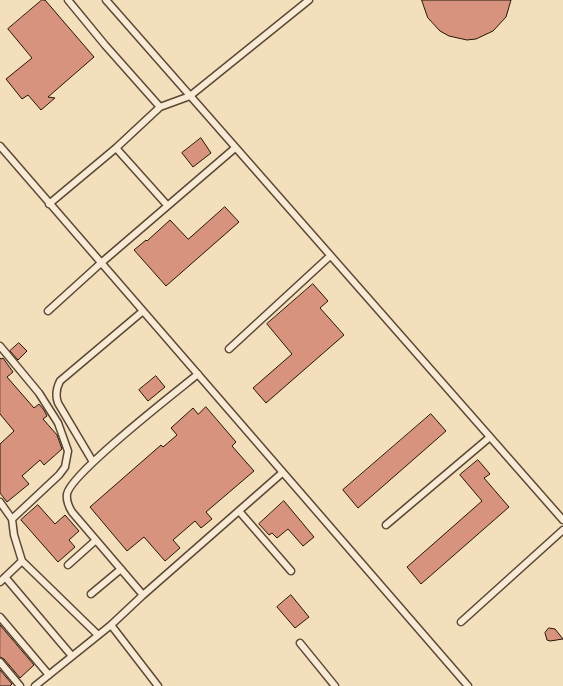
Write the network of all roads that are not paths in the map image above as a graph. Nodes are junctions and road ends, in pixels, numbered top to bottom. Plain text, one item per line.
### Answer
1 (68, 0) edge
2 (106, 0) edge
3 (308, 0) edge
4 (190, 96) junction
5 (160, 107) junction
6 (0, 146) edge
7 (116, 148) junction
8 (235, 148) junction
9 (49, 204) junction
10 (168, 206) junction
11 (330, 256) junction
12 (101, 263) junction
13 (48, 311) dead end
14 (143, 311) junction
15 (0, 346) edge
16 (228, 349) dead end
17 (198, 374) junction
18 (490, 437) junction
19 (93, 462) junction
20 (282, 473) junction
21 (0, 502) edge
22 (239, 511) junction
23 (12, 520) junction
24 (563, 520) edge
25 (386, 525) dead end
26 (563, 530) edge
27 (96, 540) junction
28 (22, 561) junction
29 (68, 565) dead end
30 (121, 569) junction
31 (291, 570) dead end
32 (2, 580) edge
33 (91, 594) dead end
34 (143, 595) junction
35 (0, 617) edge
36 (461, 622) dead end
37 (111, 625) junction
38 (98, 635) junction
39 (300, 643) dead end
40 (72, 656) junction
41 (0, 662) edge
42 (49, 675) junction
43 (20, 686) edge
44 (35, 686) edge
45 (158, 686) edge
46 (335, 686) edge
47 (468, 686) edge

1 - 5 lane
2 - 4 lane
3 - 4 lane
4 - 5 lane
4 - 8 lane
5 - 7 lane
6 - 9 lane
7 - 9 lane
7 - 10 lane
8 - 10 lane
8 - 11 lane
9 - 12 lane
10 - 12 lane
11 - 16 lane
11 - 18 lane
12 - 13 lane
12 - 14 lane
14 - 17 lane
14 - 19 lane
15 - 23 lane
17 - 19 lane
17 - 20 lane
18 - 24 lane
18 - 25 lane
19 - 27 lane
20 - 22 lane
20 - 47 lane
21 - 23 lane
22 - 31 lane
22 - 34 lane
23 - 28 lane
26 - 36 lane
27 - 29 lane
27 - 30 lane
28 - 32 lane
28 - 38 lane
30 - 33 lane
30 - 34 lane
32 - 40 lane
34 - 37 lane
35 - 42 lane
37 - 38 lane
37 - 45 lane
38 - 40 lane
39 - 46 lane
40 - 42 lane
41 - 43 lane
42 - 44 lane

